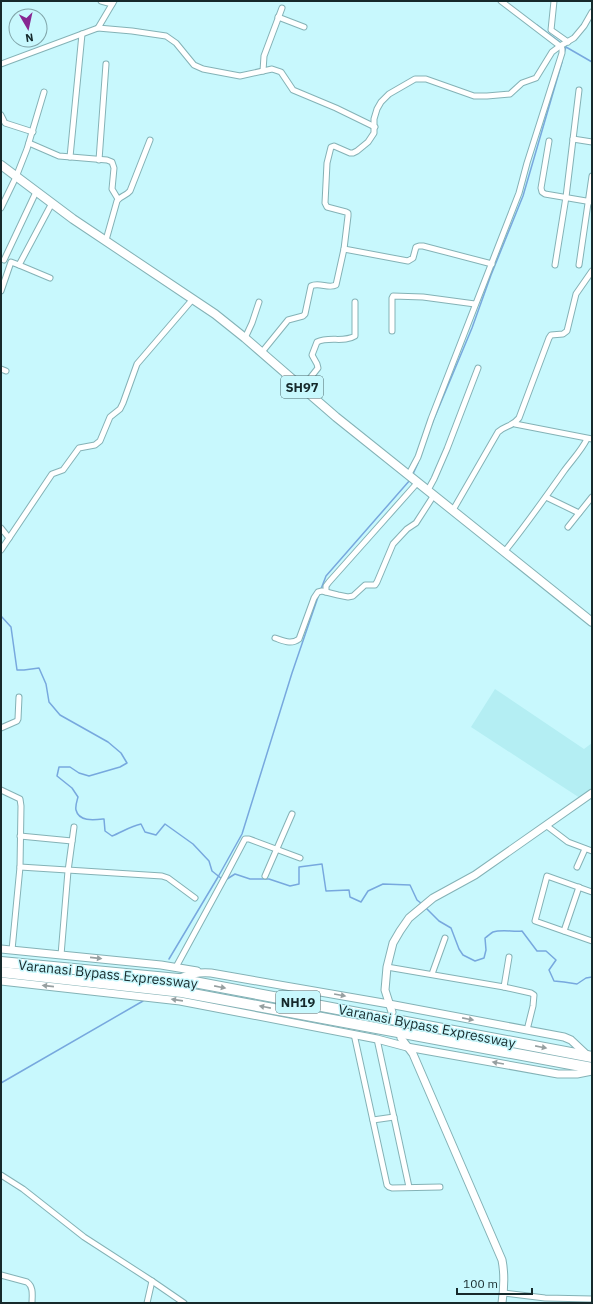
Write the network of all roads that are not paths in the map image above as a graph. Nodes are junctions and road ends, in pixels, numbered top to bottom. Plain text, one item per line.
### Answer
1 (101, 1) edge
2 (501, 1) edge
3 (554, 1) edge
4 (113, 3) edge
5 (282, 8) dead end
6 (592, 12) edge
7 (278, 18) junction
8 (304, 27) dead end
9 (98, 28) junction
10 (82, 34) junction
11 (563, 44) junction
12 (1, 64) edge
13 (106, 64) dead end
14 (263, 71) junction
15 (579, 90) dead end
16 (44, 92) dead end
17 (1, 115) edge
18 (375, 127) junction
19 (33, 132) junction
20 (573, 139) junction
21 (150, 140) dead end
22 (549, 142) dead end
23 (592, 142) edge
24 (29, 143) junction
25 (70, 157) junction
26 (99, 160) junction
27 (1, 165) edge
28 (592, 176) edge
29 (16, 177) junction
30 (36, 192) junction
31 (566, 197) junction
32 (118, 199) junction
33 (590, 202) edge
34 (52, 203) junction
35 (1, 208) edge
36 (106, 240) junction
37 (344, 249) junction
38 (2, 259) edge
39 (11, 262) junction
40 (492, 264) junction
41 (555, 265) dead end
42 (579, 265) dead end
43 (19, 266) junction
44 (592, 270) edge
45 (50, 278) dead end
46 (1, 291) edge
47 (192, 300) junction
48 (259, 302) dead end
49 (355, 302) dead end
50 (476, 304) junction
51 (392, 332) dead end
52 (245, 338) junction
53 (262, 352) junction
54 (478, 368) dead end
55 (302, 387) junction
56 (515, 424) junction
57 (590, 439) edge
58 (408, 474) junction
59 (418, 482) junction
60 (431, 492) junction
61 (546, 497) junction
62 (592, 497) edge
63 (453, 510) junction
64 (579, 513) junction
65 (568, 527) dead end
66 (1, 528) edge
67 (9, 538) junction
68 (1, 550) edge
69 (505, 552) junction
70 (326, 592) junction
71 (592, 622) edge
72 (275, 638) dead end
73 (19, 697) dead end
74 (1, 728) edge
75 (1, 790) edge
76 (592, 793) edge
77 (292, 814) dead end
78 (547, 826) junction
79 (74, 827) dead end
80 (20, 836) junction
81 (72, 841) junction
82 (585, 849) junction
83 (277, 850) junction
84 (592, 851) edge
85 (300, 858) dead end
86 (20, 867) junction
87 (577, 867) dead end
88 (68, 871) junction
89 (265, 876) dead end
90 (579, 887) junction
91 (592, 892) edge
92 (195, 898) dead end
93 (564, 931) junction
94 (445, 938) dead end
95 (592, 941) edge
96 (1, 949) edge
97 (12, 950) junction
98 (61, 955) junction
99 (509, 957) dead end
100 (1, 962) edge
101 (176, 967) junction
102 (387, 967) junction
103 (1, 972) edge
104 (200, 972) junction
105 (432, 974) junction
106 (178, 979) junction
107 (1, 981) edge
108 (504, 987) junction
109 (389, 1004) junction
110 (392, 1012) dead end
111 (527, 1030) junction
112 (354, 1034) junction
113 (401, 1038) dead end
114 (377, 1039) junction
115 (407, 1047) junction
116 (590, 1057) edge
117 (592, 1070) edge
118 (394, 1117) junction
119 (373, 1120) junction
120 (2, 1175) edge
121 (1, 1182) edge
122 (409, 1187) junction
123 (440, 1187) dead end
124 (1, 1275) edge
125 (152, 1281) junction
126 (504, 1293) junction
127 (592, 1299) edge
128 (32, 1303) edge
129 (146, 1303) edge
130 (184, 1303) edge
131 (502, 1303) edge

1 - 4 street
2 - 11 street
3 - 11 street
4 - 9 street
5 - 7 street
6 - 11 street
7 - 8 street
7 - 14 street
9 - 10 street
9 - 14 street
10 - 12 street
10 - 25 street
11 - 18 street
11 - 40 street
13 - 26 street
14 - 18 street
15 - 20 street
16 - 19 street
17 - 19 street
18 - 37 street
19 - 24 street
20 - 23 street
20 - 31 street
21 - 32 street
22 - 31 street
24 - 25 street
24 - 29 street
25 - 26 street
26 - 32 street
27 - 29 main road, SH97
28 - 33 street
29 - 30 main road, SH97
29 - 35 street
30 - 34 main road, SH97
30 - 38 street
31 - 33 street
31 - 41 street
32 - 36 street
33 - 42 street
34 - 36 main road, SH97
34 - 43 street
36 - 47 main road, SH97
37 - 40 street
37 - 53 street
38 - 39 street
39 - 43 street
39 - 46 street
40 - 50 street
43 - 45 street
44 - 56 street
47 - 52 main road, SH97
47 - 67 street
48 - 52 street
49 - 55 street
50 - 51 street
50 - 58 street
52 - 53 main road, SH97
53 - 55 main road, SH97
54 - 60 street
55 - 58 main road, SH97
56 - 57 street
56 - 63 street
57 - 61 street
58 - 59 main road, SH97
59 - 60 main road, SH97
59 - 70 street
60 - 63 main road, SH97
60 - 70 street
61 - 64 street
61 - 69 street
62 - 64 street
63 - 69 main road, SH97
64 - 65 street
66 - 67 street
67 - 68 street
69 - 71 main road, SH97
70 - 72 street
73 - 74 street
75 - 80 street
76 - 78 street
77 - 83 street
78 - 82 street
78 - 102 street
79 - 81 street
80 - 81 street
80 - 86 street
81 - 88 street
82 - 84 street
82 - 87 street
83 - 85 street
83 - 89 street
83 - 101 street
86 - 88 street
86 - 97 street
88 - 92 street
88 - 98 street
90 - 91 street
90 - 93 street
90 - 93 street
93 - 95 street
94 - 105 street
96 - 97 street
97 - 98 street
98 -> 101 street
99 - 108 street
100 - 106 highway, Varanasi Bypass Expressway / NH19
101 - 104 street
102 - 105 street
102 - 109 street
117 -> 103 highway, Varanasi Bypass Expressway / NH19
104 - 106 street
104 -> 109 street
105 - 108 street
106 -> 116 highway, Varanasi Bypass Expressway / NH19
112 -> 107 street
108 - 111 street
109 - 110 street
109 -> 111 street
111 - 116 street
112 - 114 street
112 - 119 street
113 - 115 street
114 - 115 street
114 - 118 street
117 -> 115 street
115 - 126 street
118 - 119 street
118 - 122 street
119 - 122 street
120 - 121 street
120 - 125 street
122 - 123 street
124 - 128 street
125 - 129 street
125 - 130 street
126 - 127 street
126 - 131 street

